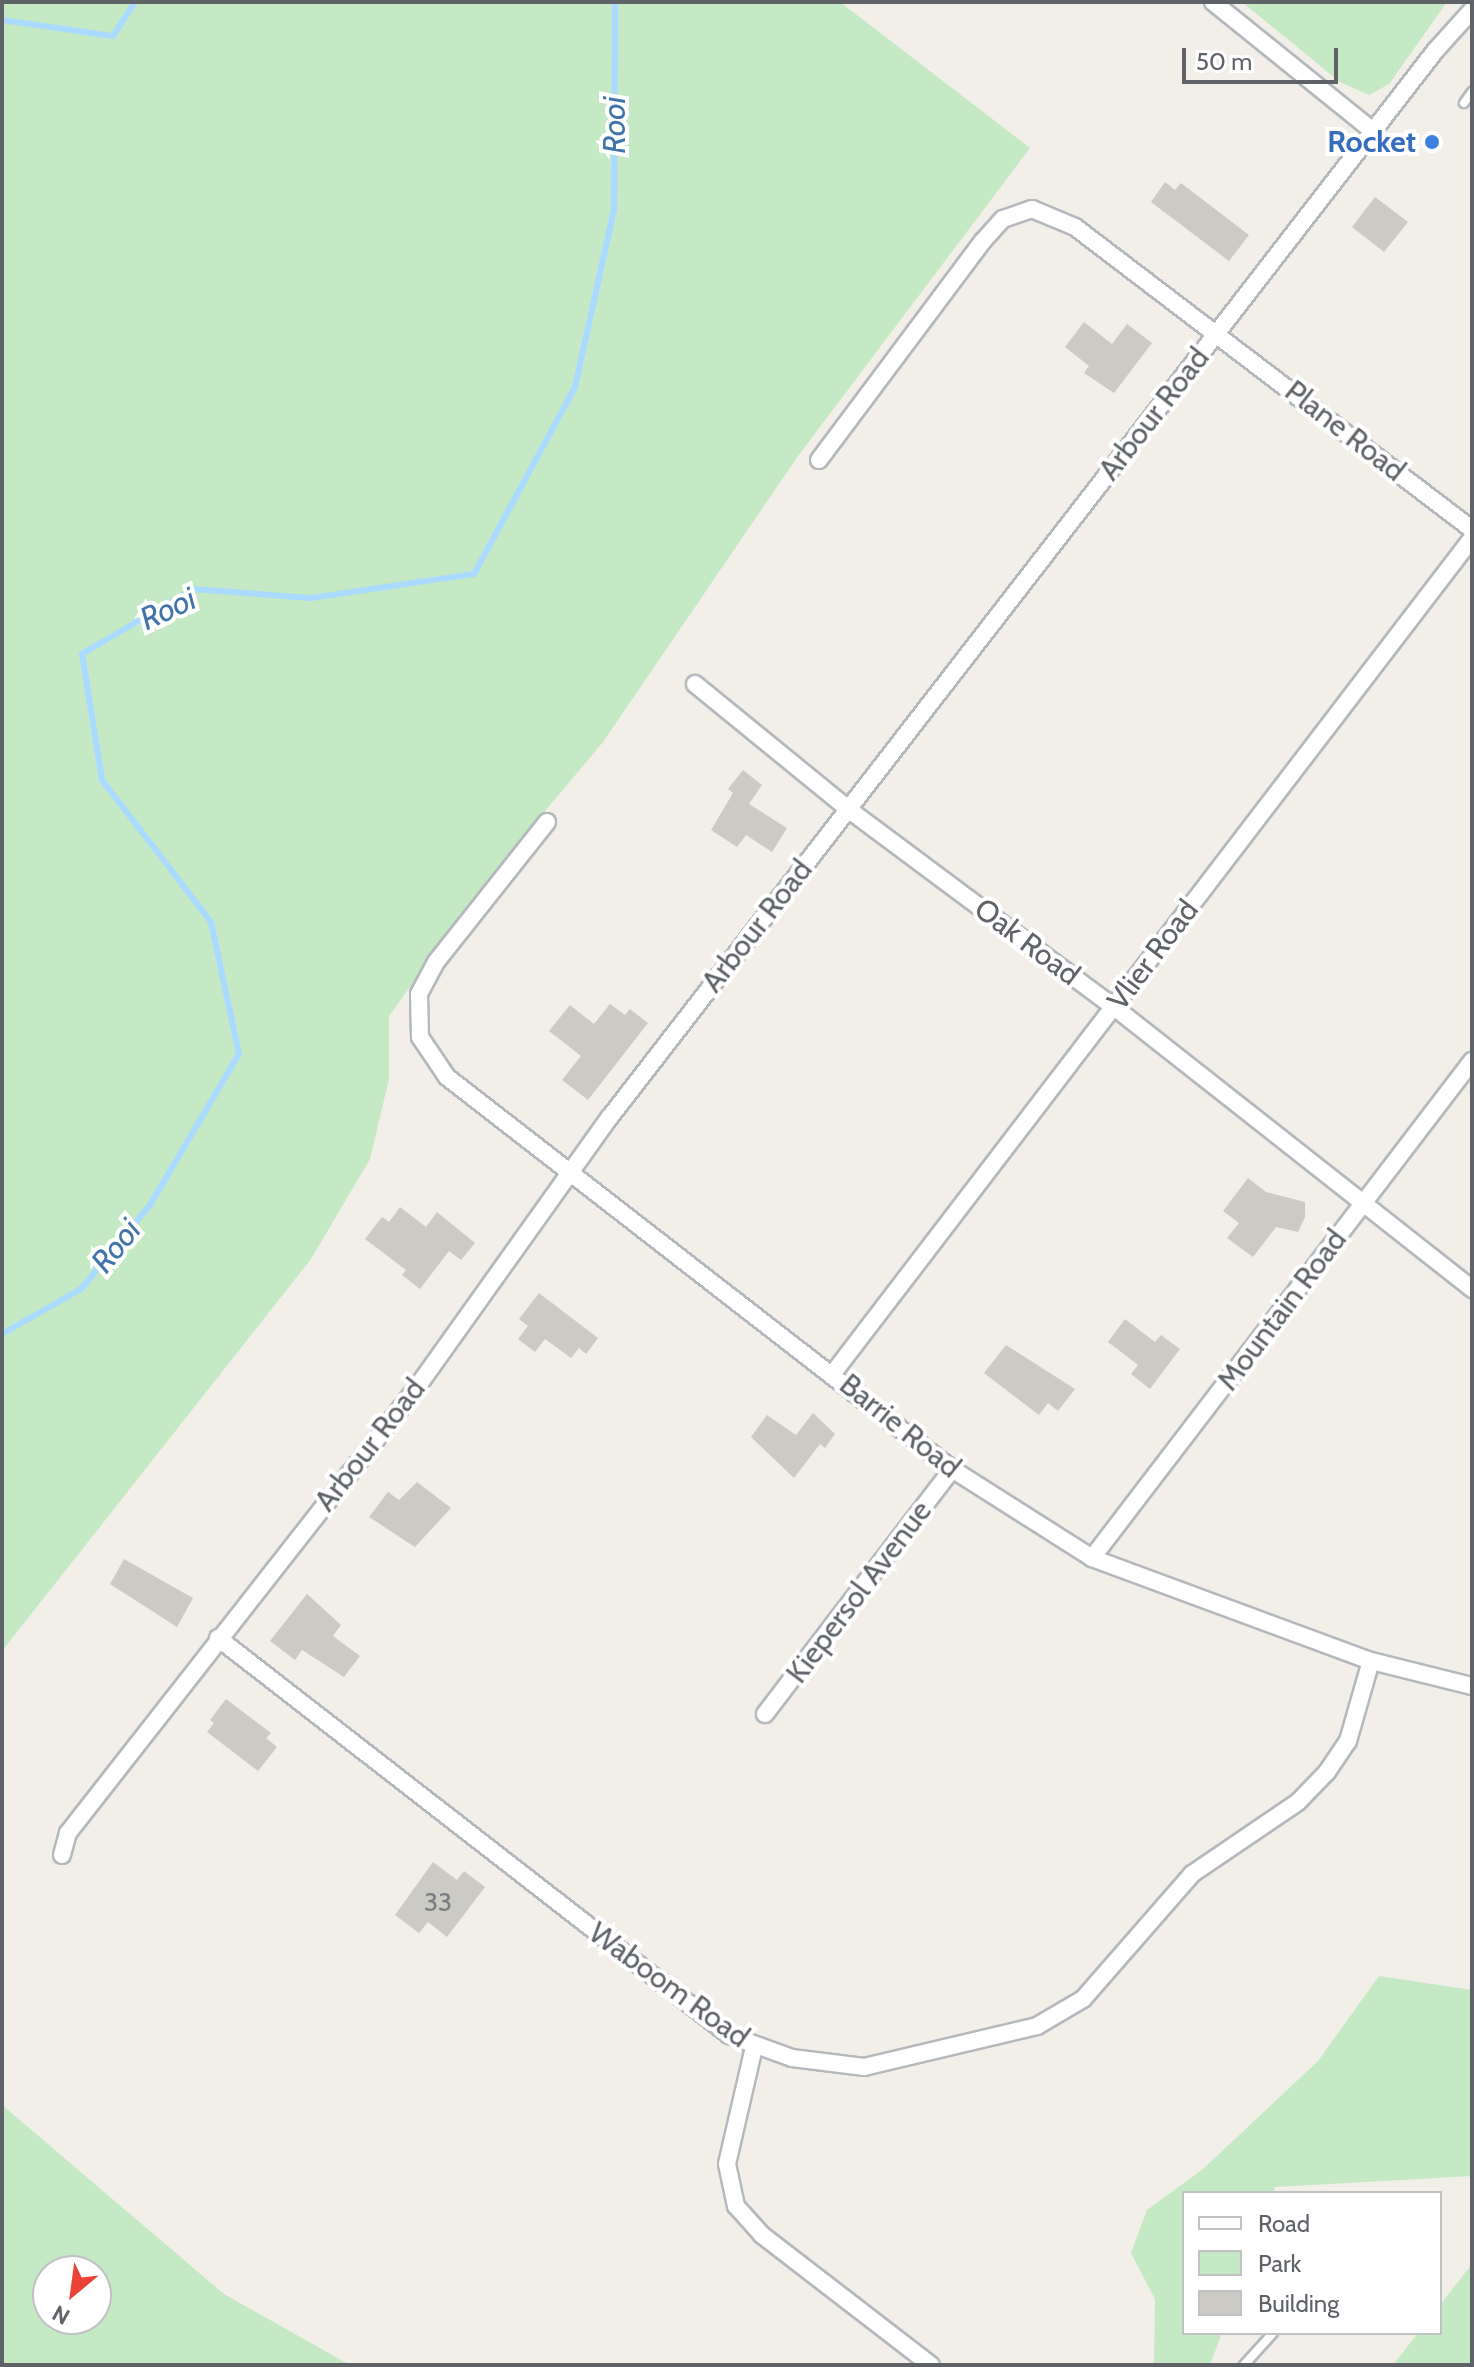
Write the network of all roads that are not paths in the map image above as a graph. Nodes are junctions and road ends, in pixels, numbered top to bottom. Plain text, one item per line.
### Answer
1 (1213, 2) edge
2 (1472, 10) edge
3 (1472, 92) edge
4 (1464, 103) dead end
5 (1374, 132) junction
6 (1217, 333) junction
7 (819, 460) dead end
8 (1472, 529) edge
9 (1472, 538) edge
10 (695, 684) dead end
11 (848, 809) junction
12 (547, 822) dead end
13 (1114, 1007) junction
14 (1472, 1061) edge
15 (571, 1173) junction
16 (1363, 1203) junction
17 (1472, 1289) edge
18 (834, 1372) junction
19 (952, 1469) junction
20 (1092, 1558) junction
21 (218, 1638) junction
22 (1371, 1661) junction
23 (1472, 1686) edge
24 (765, 1714) dead end
25 (62, 1855) dead end
26 (754, 2047) junction
27 (1271, 2335) edge
28 (931, 2365) edge
29 (1244, 2365) edge

1 - 5 street
2 - 5 street, Arbour Road
3 - 4 lane
5 - 6 street, Arbour Road
6 - 7 street, Plane Road
6 - 8 street, Plane Road
6 - 11 street, Arbour Road
9 - 13 street, Vlier Road
10 - 11 street, Oak Road
11 - 13 street, Oak Road
11 - 15 street, Arbour Road
12 - 15 street, Barrie Road
13 - 16 street, Oak Road
13 - 18 street, Vlier Road
14 - 16 street, Mountain Road
15 - 18 street, Barrie Road
15 - 21 street, Arbour Road
16 - 17 street, Oak Road
16 - 20 street, Mountain Road
18 - 19 street, Barrie Road
19 - 20 street, Barrie Road
19 - 24 street, Kiepersol Avenue
20 - 22 street, Barrie Road
21 - 25 street, Arbour Road
21 - 26 street, Waboom Road
22 - 23 street, Barrie Road
22 - 26 street, Waboom Road
26 - 28 street
27 - 29 lane

